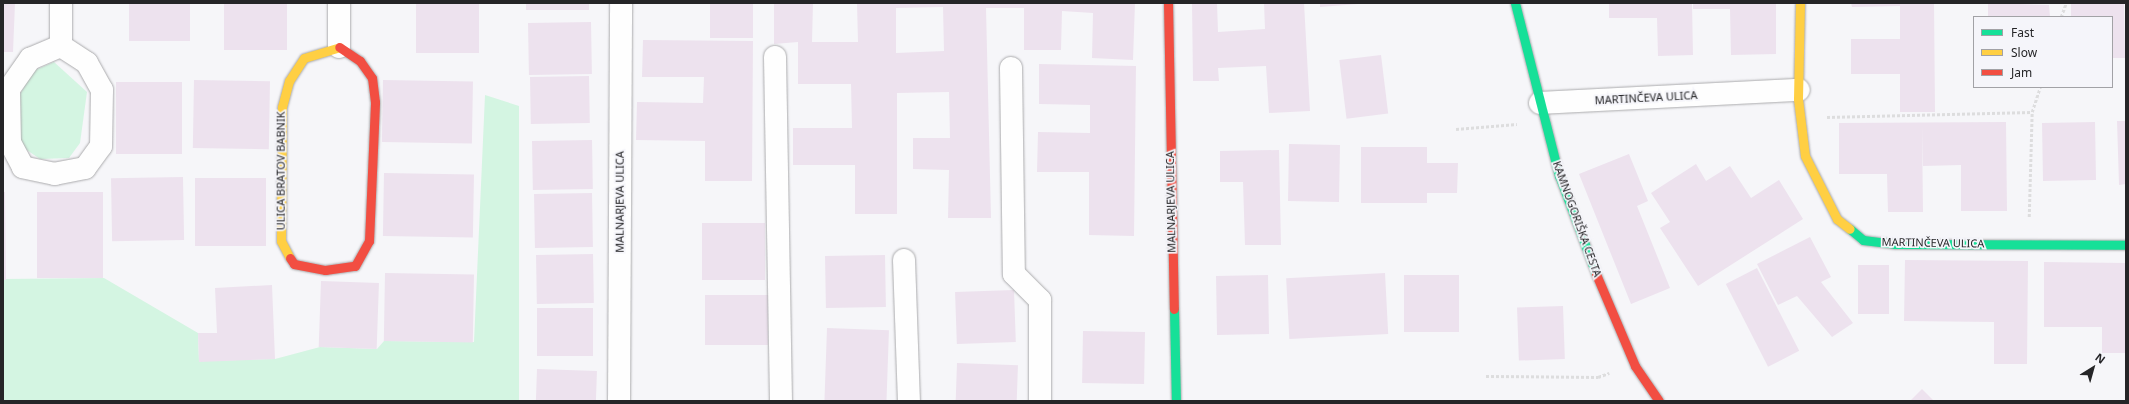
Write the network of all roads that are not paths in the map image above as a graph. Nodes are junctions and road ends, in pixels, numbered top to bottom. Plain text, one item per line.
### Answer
1 (61, 3) edge
2 (339, 3) edge
3 (621, 3) edge
4 (1168, 3) edge
5 (1515, 3) edge
6 (1800, 3) edge
7 (61, 46) junction
8 (339, 47) junction
9 (775, 57) dead end
10 (1011, 68) dead end
11 (1799, 90) junction
12 (1543, 112) junction
13 (2126, 245) edge
14 (904, 260) dead end
15 (619, 401) edge
16 (781, 401) edge
17 (909, 401) edge
18 (1040, 401) edge
19 (1176, 401) edge
20 (1659, 401) edge

1 - 7 street
2 - 8 street
3 - 15 street, MALNARJEVA ULICA
4 - 19 street, MALNARJEVA ULICA
5 - 12 street, KAMNOGORIŠKA CESTA
6 - 11 street, MARTINČEVA ULICA
7 - 7 street
8 - 8 street, ULICA BRATOV BABNIK
9 - 16 street
10 - 18 street
11 - 12 street, MARTINČEVA ULICA
11 - 13 street, MARTINČEVA ULICA
12 - 20 street, KAMNOGORIŠKA CESTA
14 - 17 street

